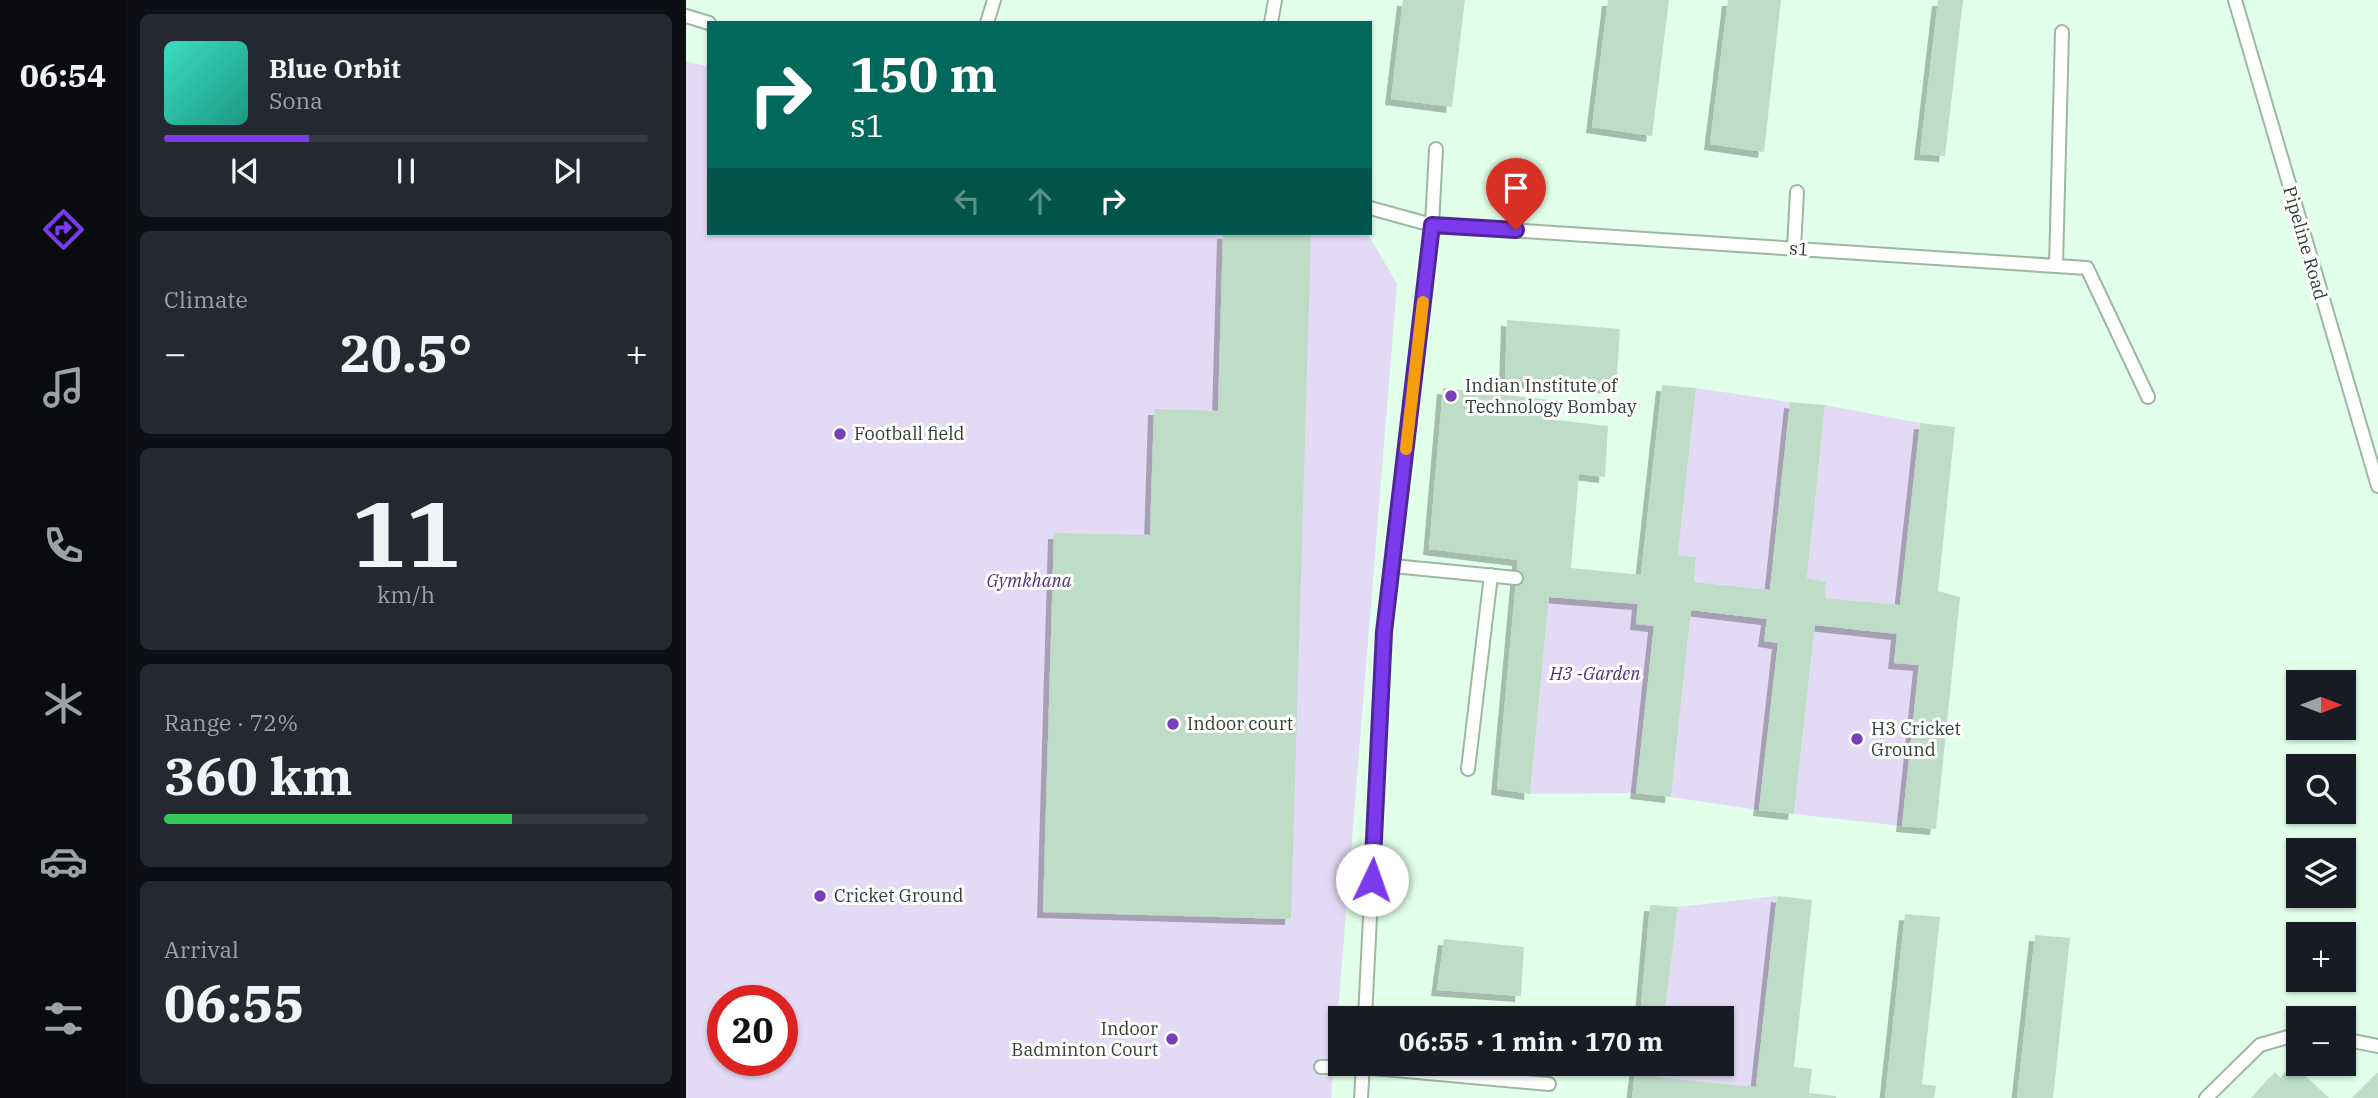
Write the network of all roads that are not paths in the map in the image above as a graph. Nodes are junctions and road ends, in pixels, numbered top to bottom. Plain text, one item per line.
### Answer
1 (993, 0) edge
2 (1275, 0) edge
3 (2235, 0) edge
4 (686, 16) edge
5 (988, 21) edge
6 (1271, 21) edge
7 (707, 22) edge
8 (2062, 32) dead end
9 (1436, 149) dead end
10 (1797, 192) dead end
11 (1372, 209) edge
12 (1432, 225) junction
13 (1794, 248) junction
14 (2056, 266) junction
15 (2148, 397) dead end
16 (2378, 486) edge
17 (1393, 566) junction
18 (1491, 575) junction
19 (1516, 578) dead end
20 (1468, 769) dead end
21 (1366, 1006) edge
22 (2286, 1037) edge
23 (2356, 1042) edge
24 (2378, 1046) edge
25 (1321, 1067) dead end
26 (1328, 1067) edge
27 (1362, 1076) edge
28 (1466, 1076) edge
29 (1549, 1084) dead end
30 (1361, 1098) edge
31 (2206, 1098) edge

1 - 5 lane
2 - 6 lane
3 - 16 lane, Pipeline Road
4 - 7 lane
8 - 14 lane
9 - 12 lane
10 - 13 lane
11 - 12 lane, s1
12 - 13 lane, s1
12 - 17 lane
13 - 14 lane, s1
14 - 15 lane, s1
17 - 18 lane
17 - 21 lane
18 - 19 lane
18 - 20 lane
22 - 31 lane
23 - 24 lane
25 - 26 lane
27 - 30 lane
28 - 29 lane

